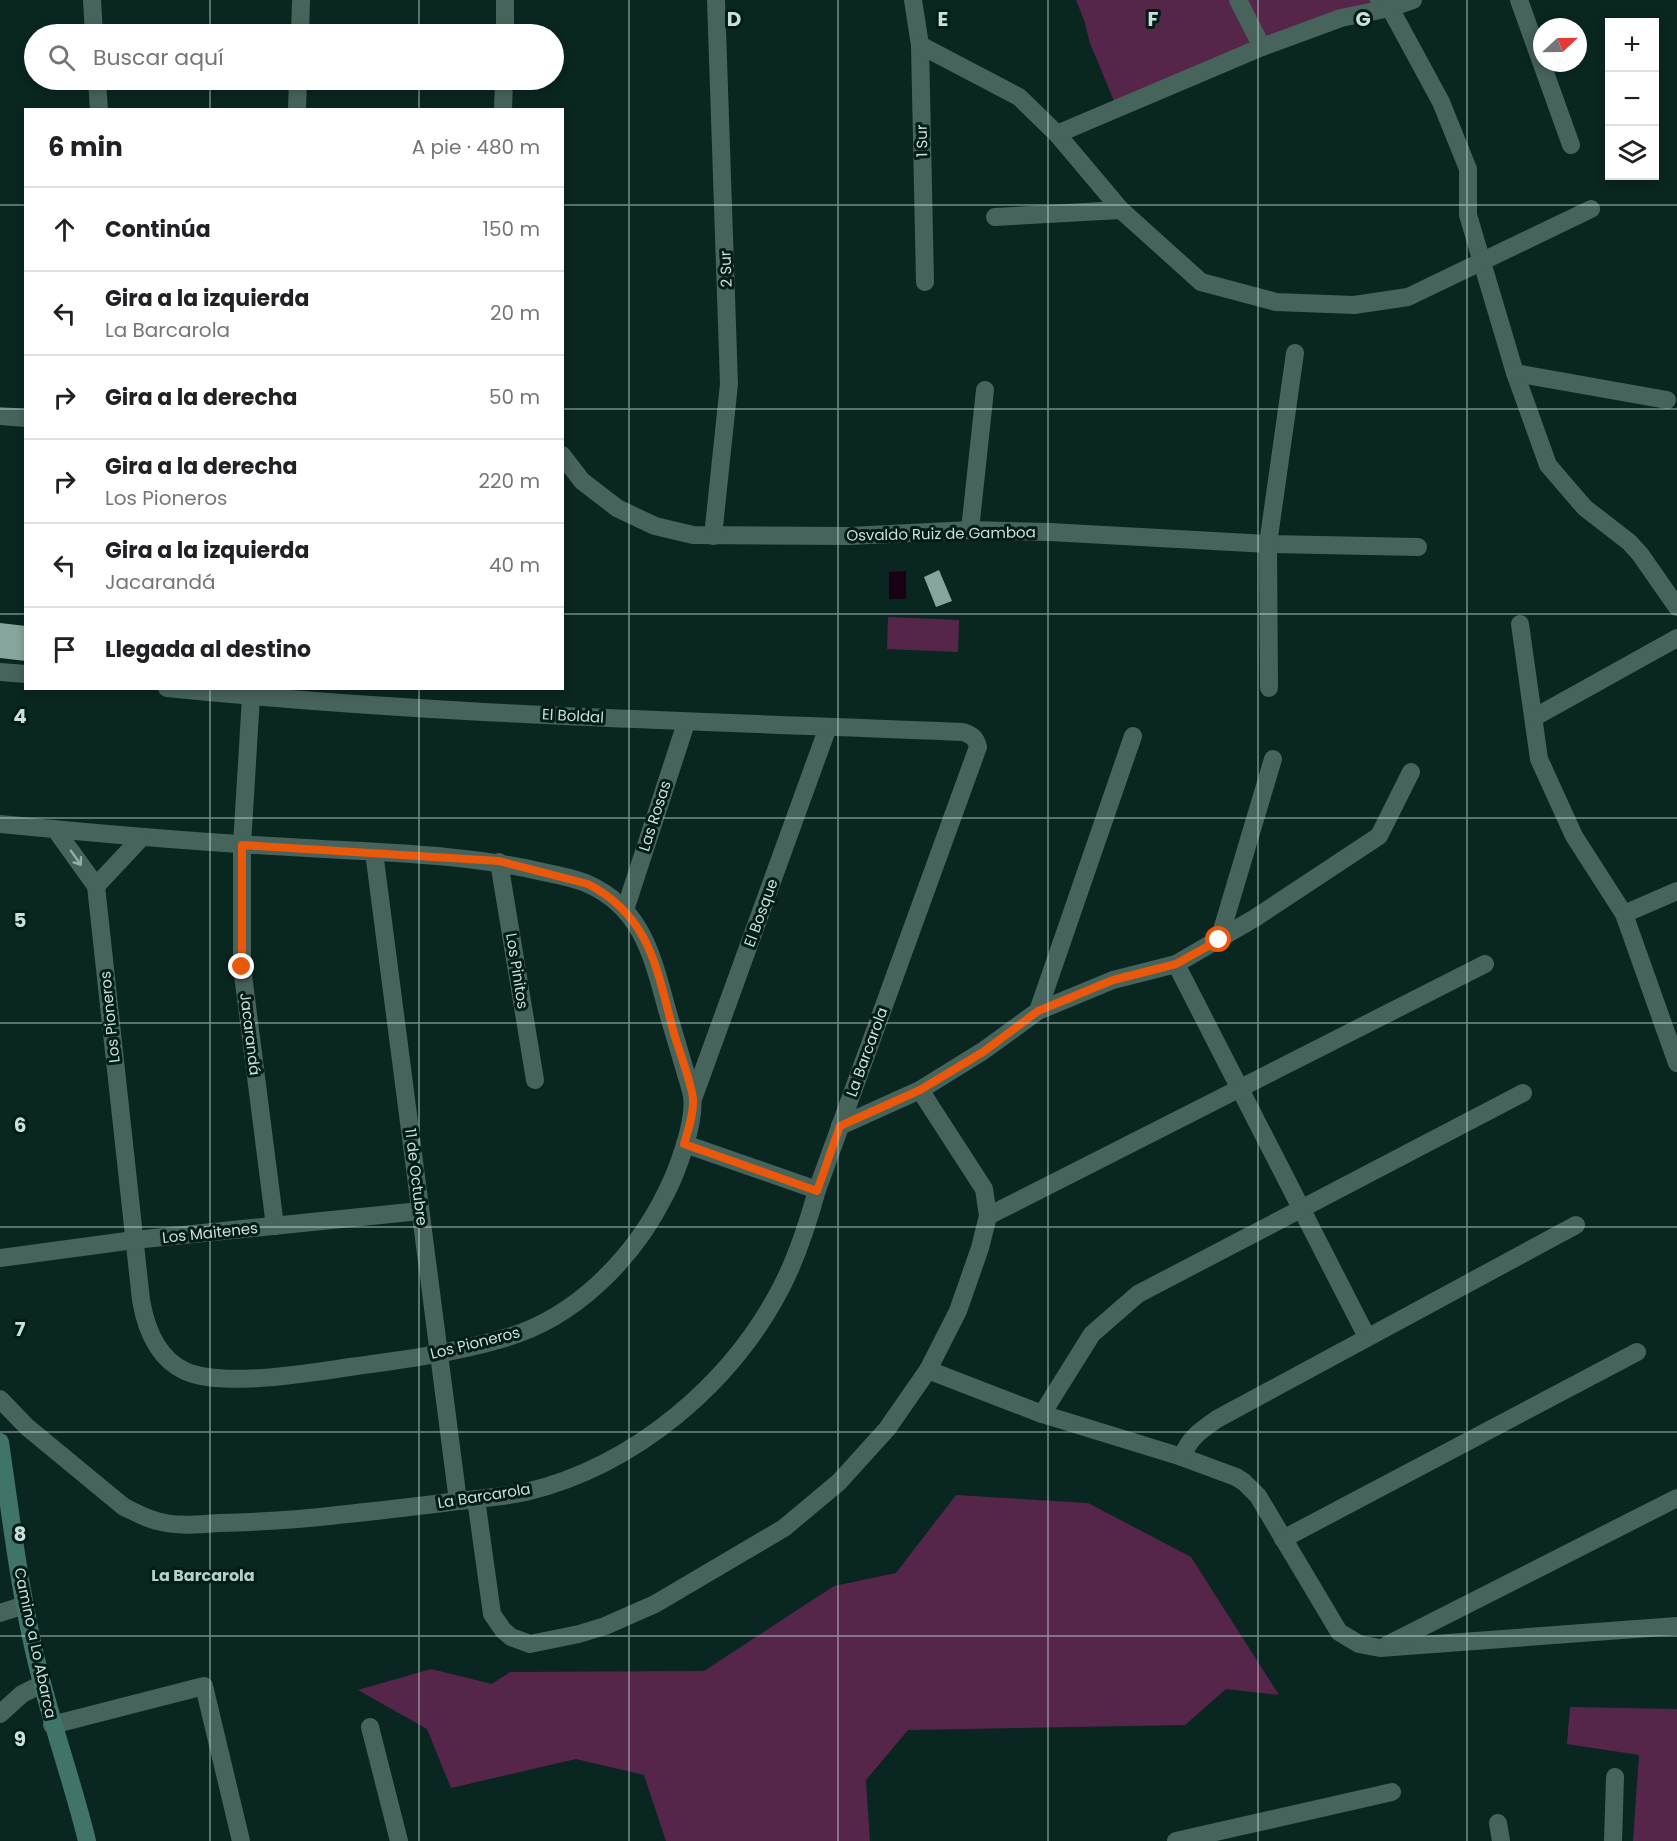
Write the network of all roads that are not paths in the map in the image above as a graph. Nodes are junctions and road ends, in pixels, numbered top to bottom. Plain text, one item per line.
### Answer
1 (92, 0) edge
2 (301, 0) edge
3 (505, 0) edge
4 (716, 0) edge
5 (1238, 0) edge
6 (1413, 0) edge
7 (1519, 0) edge
8 (919, 2) edge
9 (1384, 4) edge
10 (93, 24) edge
11 (300, 24) edge
12 (505, 24) edge
13 (920, 45) junction
14 (1262, 47) junction
15 (98, 90) edge
16 (298, 90) edge
17 (504, 90) edge
18 (99, 108) edge
19 (297, 108) edge
20 (503, 108) edge
21 (1057, 134) junction
22 (1571, 145) dead end
23 (1591, 209) dead end
24 (1121, 210) junction
25 (995, 217) dead end
26 (1483, 261) junction
27 (925, 282) dead end
28 (1295, 353) dead end
29 (1515, 373) junction
30 (985, 390) dead end
31 (1667, 400) dead end
32 (0, 416) edge
33 (24, 418) edge
34 (564, 458) edge
35 (970, 530) junction
36 (713, 536) junction
37 (1268, 544) junction
38 (1418, 547) dead end
39 (1677, 607) edge
40 (1520, 624) dead end
41 (1677, 638) edge
42 (0, 672) edge
43 (24, 674) edge
44 (1269, 688) dead end
45 (186, 690) edge
46 (251, 697) junction
47 (1535, 717) junction
48 (686, 723) junction
49 (828, 727) junction
50 (1133, 736) dead end
51 (976, 740) joint
52 (1273, 759) dead end
53 (1411, 772) dead end
54 (0, 824) edge
55 (56, 830) junction
56 (142, 837) junction
57 (242, 845) junction
58 (374, 852) junction
59 (499, 861) junction
60 (96, 886) junction
61 (1677, 891) edge
62 (625, 910) junction
63 (1624, 914) junction
64 (1219, 940) junction
65 (1176, 964) junction
66 (1485, 964) dead end
67 (1038, 1011) junction
68 (1677, 1063) edge
69 (535, 1080) dead end
70 (920, 1090) junction
71 (1240, 1090) junction
72 (1523, 1093) dead end
73 (693, 1099) junction
74 (840, 1126) junction
75 (684, 1144) junction
76 (817, 1191) junction
77 (1301, 1209) junction
78 (420, 1212) junction
79 (988, 1216) junction
80 (1576, 1225) dead end
81 (275, 1226) junction
82 (134, 1240) junction
83 (0, 1258) edge
84 (1367, 1337) junction
85 (1637, 1352) dead end
86 (440, 1354) junction
87 (928, 1370) junction
88 (0, 1399) edge
89 (1042, 1414) junction
90 (0, 1442) edge
91 (1182, 1457) junction
92 (4, 1496) edge
93 (1677, 1498) edge
94 (467, 1500) junction
95 (1283, 1539) junction
96 (25, 1605) junction
97 (0, 1613) edge
98 (1677, 1626) edge
99 (1380, 1648) junction
100 (42, 1684) junction
101 (0, 1714) edge
102 (52, 1725) junction
103 (370, 1727) dead end
104 (1615, 1777) dead end
105 (1392, 1792) dead end
106 (87, 1841) edge
107 (241, 1841) edge
108 (399, 1841) edge
109 (1176, 1841) edge
110 (1613, 1841) edge

1 - 10 street
2 - 11 street
3 - 12 street
4 - 36 street, 2 Sur
5 - 14 street
6 - 9 street
7 - 22 street
8 - 13 street, 1 Sur
9 - 14 street
9 - 26 street
13 - 21 street
13 - 27 street, 1 Sur
14 - 21 street
15 - 18 street
16 - 19 street
17 - 20 street
21 - 24 street
23 - 26 street
24 - 25 street
24 - 26 street
26 - 29 street
28 - 37 street
29 - 31 street
29 - 39 street
30 - 35 street
32 - 33 street
34 - 36 street, Osvaldo Ruiz de Gamboa
35 - 36 street, Osvaldo Ruiz de Gamboa
35 - 37 street, Osvaldo Ruiz de Gamboa
37 - 38 street, Osvaldo Ruiz de Gamboa
37 - 44 street
40 - 47 street
41 - 47 street
42 - 43 street
45 - 46 street, El Boldal
46 - 48 street, El Boldal
46 - 57 street, Jacarandá
47 - 63 street
48 - 49 street, El Boldal
48 - 62 street, Las Rosas
49 - 51 street, El Boldal
49 - 73 street, El Bosque
50 - 67 street
51 - 74 street, La Barcarola
52 - 64 street
53 - 64 street
54 - 55 street, Los Pioneros
55 - 56 street, Los Pioneros
55 -> 60 street, Los Pioneros
56 - 57 street, Los Pioneros
56 - 60 street
57 - 58 street, Los Pioneros
57 - 81 street, Jacarandá
58 - 59 street, Los Pioneros
58 - 78 street, 11 de Octubre
59 - 62 street, Los Pioneros
59 - 69 street, Los Pinitos
60 - 82 street, Los Pioneros
61 - 63 street
62 - 73 street, Los Pioneros
63 - 68 street
64 - 65 street
65 - 67 street
65 - 71 street
66 - 71 street
67 - 70 street
70 - 74 street
70 - 79 street
71 - 77 street
71 - 79 street
72 - 77 street
73 - 75 street, Los Pioneros
74 - 76 street, La Barcarola
75 - 76 street
75 - 86 street, Los Pioneros
76 - 94 street, La Barcarola
77 - 84 street
77 - 89 street
78 - 81 street, Los Maitenes
78 - 86 street, 11 de Octubre
79 - 87 street, 11 de Octubre
80 - 84 street
81 - 82 street, Los Maitenes
82 - 83 street, Los Maitenes
82 - 86 street, Los Pioneros
84 - 91 street
85 - 95 street
86 - 94 street, 11 de Octubre
87 - 89 street
87 - 94 street, 11 de Octubre
88 - 94 street, La Barcarola
89 - 91 street
90 - 92 main road, Camino a Lo Abarca
91 - 95 street
92 - 96 main road, Camino a Lo Abarca
93 - 99 street
95 - 99 street
96 - 97 street
96 - 100 main road, Camino a Lo Abarca
98 - 99 street
100 - 101 street
100 - 102 main road, Camino a Lo Abarca
102 - 106 main road, Camino a Lo Abarca
102 - 107 street
103 - 108 street
104 - 110 street
105 - 109 street

